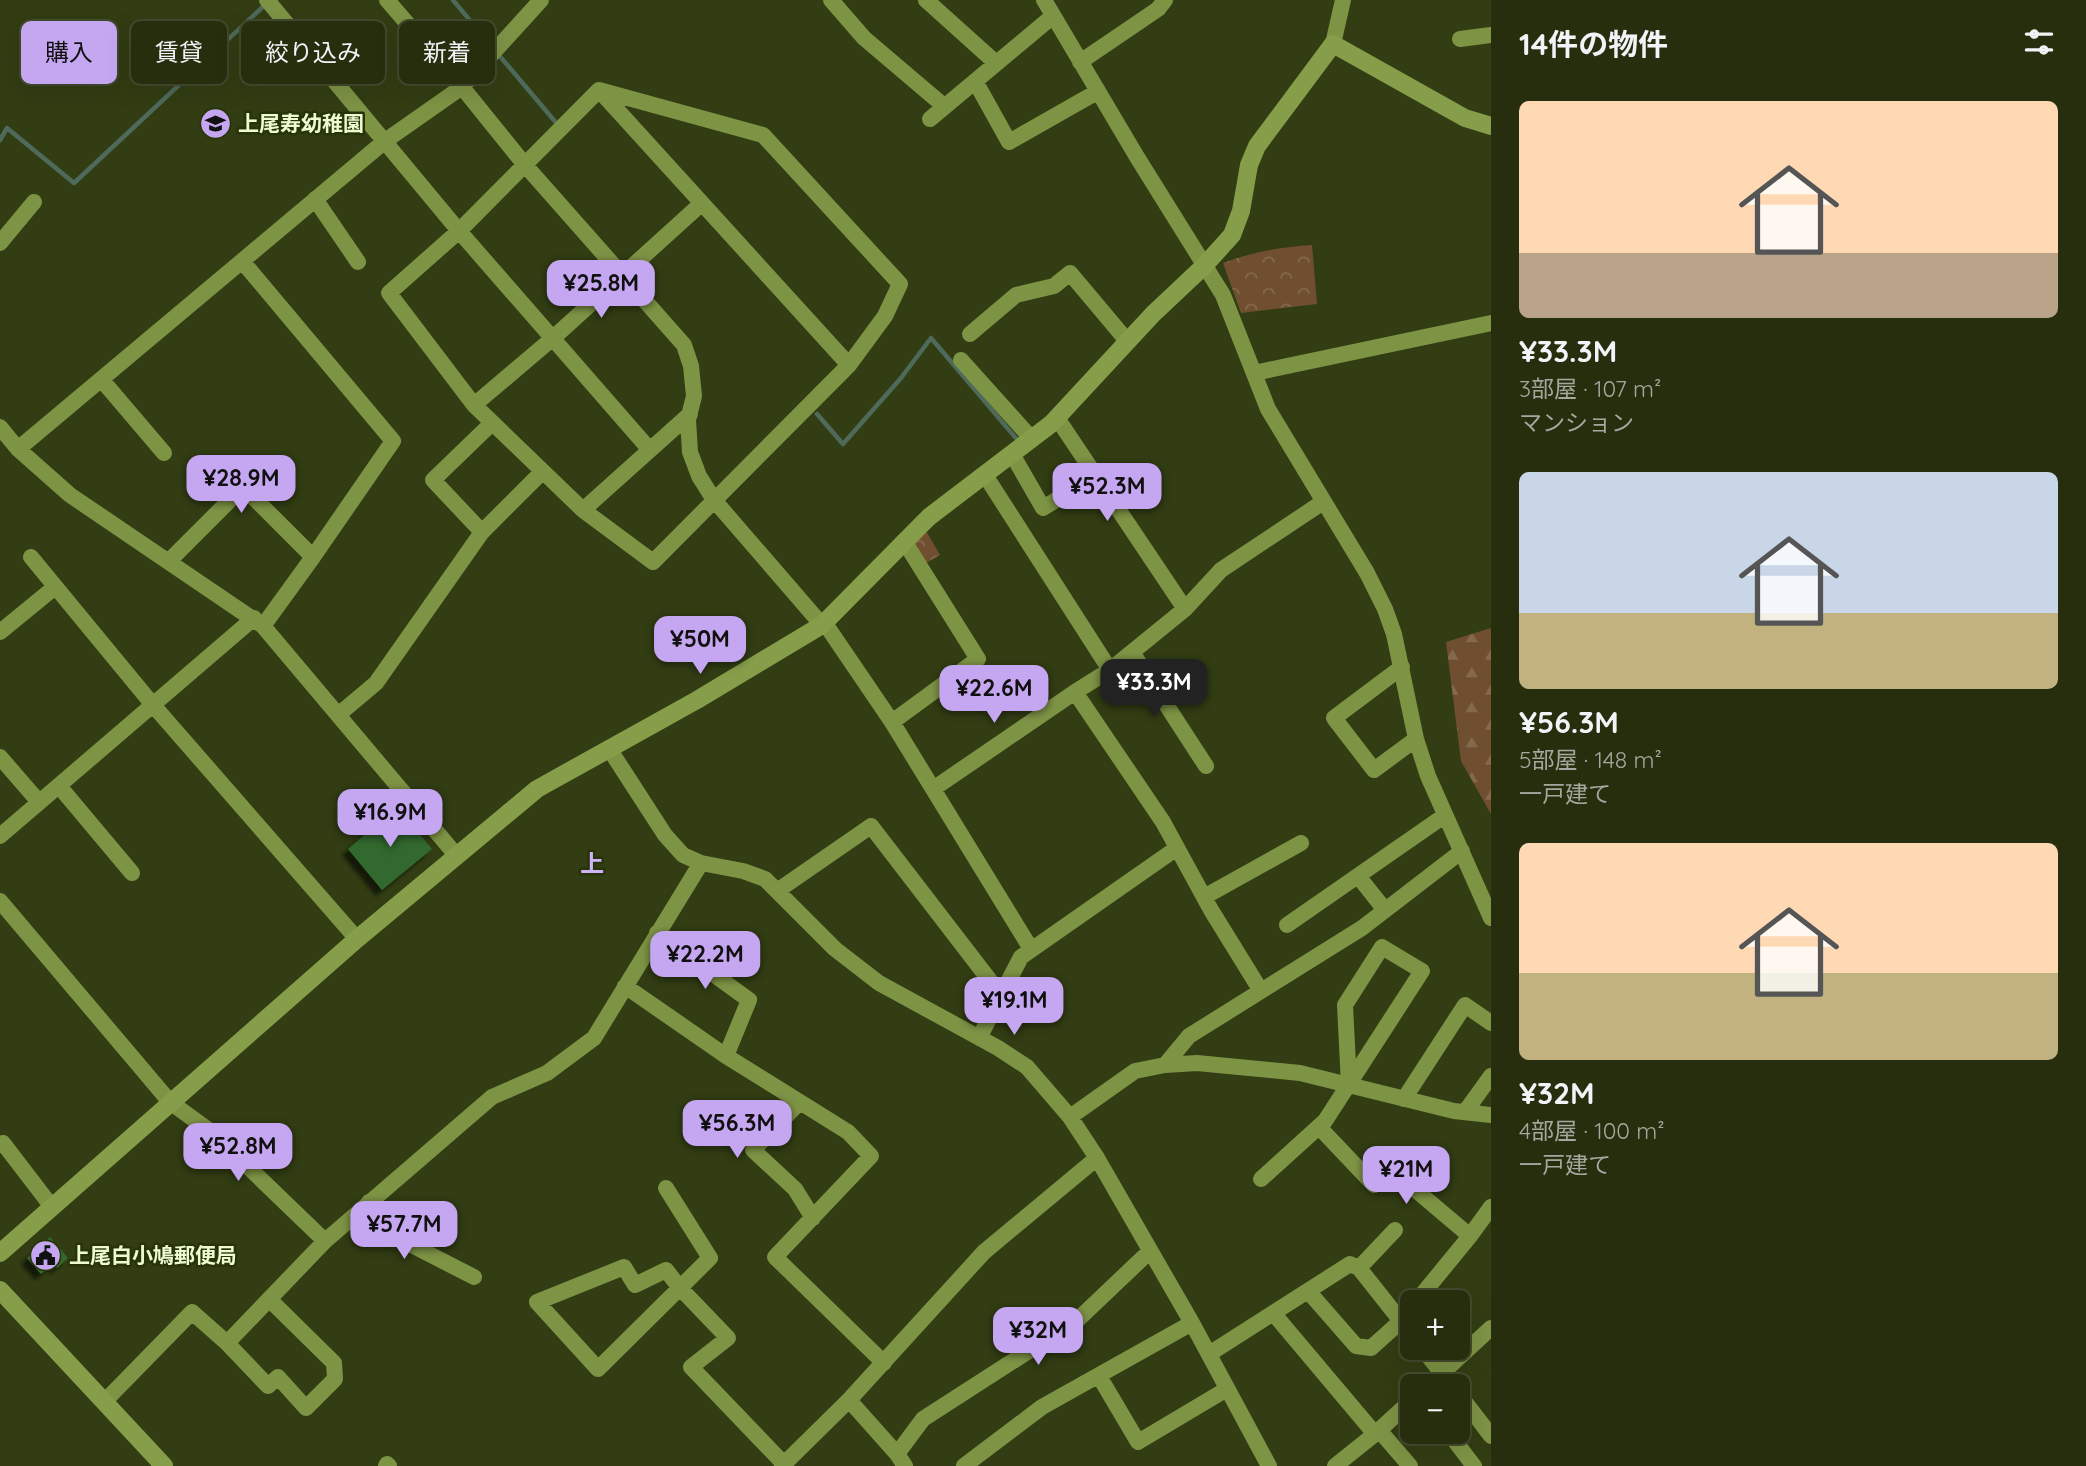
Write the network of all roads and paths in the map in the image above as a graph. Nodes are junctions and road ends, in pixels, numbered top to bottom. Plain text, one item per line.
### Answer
1 (267, 0) edge
2 (387, 0) edge
3 (831, 0) edge
4 (926, 0) edge
5 (1044, 0) edge
6 (1165, 0) edge
7 (1343, 0) edge
8 (537, 1) edge
9 (1053, 16) junction
10 (1491, 35) edge
11 (1461, 39) dead end
12 (1333, 44) junction
13 (1080, 62) junction
14 (996, 63) junction
15 (975, 81) junction
16 (462, 87) junction
17 (599, 90) junction
18 (1097, 92) junction
19 (944, 106) junction
20 (930, 119) dead end
21 (1491, 126) edge
22 (384, 141) junction
23 (525, 165) junction
24 (315, 199) junction
25 (34, 202) dead end
26 (701, 204) junction
27 (459, 231) junction
28 (0, 243) edge
29 (242, 261) junction
30 (358, 262) dead end
31 (1204, 266) junction
32 (622, 276) junction
33 (1491, 323) edge
34 (970, 334) dead end
35 (553, 338) junction
36 (1128, 342) junction
37 (961, 360) dead end
38 (849, 365) junction
39 (1254, 373) junction
40 (101, 379) junction
41 (474, 405) junction
42 (690, 414) junction
43 (1057, 418) junction
44 (492, 424) junction
45 (0, 427) edge
46 (1032, 439) junction
47 (18, 449) junction
48 (650, 450) junction
49 (164, 453) dead end
50 (1012, 454) junction
51 (542, 472) junction
52 (985, 475) junction
53 (1097, 475) junction
54 (715, 500) junction
55 (1323, 502) junction
56 (583, 510) junction
57 (482, 532) junction
58 (904, 541) junction
59 (31, 557) dead end
60 (313, 557) junction
61 (169, 561) junction
62 (55, 587) junction
63 (1185, 609) junction
64 (258, 622) junction
65 (823, 624) junction
66 (0, 632) edge
67 (1132, 652) junction
68 (1402, 667) junction
69 (1110, 670) junction
70 (1075, 692) junction
71 (153, 705) junction
72 (338, 715) junction
73 (892, 722) junction
74 (1416, 738) junction
75 (610, 750) junction
76 (0, 757) edge
77 (1206, 766) dead end
78 (59, 786) junction
79 (933, 789) junction
80 (39, 802) junction
81 (1444, 816) junction
82 (0, 836) edge
83 (1301, 843) dead end
84 (1177, 848) junction
85 (1462, 851) junction
86 (456, 855) junction
87 (701, 863) junction
88 (132, 873) dead end
89 (1358, 876) junction
90 (777, 891) junction
91 (1204, 897) junction
92 (0, 901) edge
93 (1385, 910) junction
94 (1491, 918) edge
95 (1287, 925) dead end
96 (656, 933) junction
97 (357, 939) junction
98 (1031, 949) junction
99 (625, 986) junction
100 (1261, 991) junction
101 (1001, 995) junction
102 (1491, 1023) edge
103 (979, 1038) junction
104 (726, 1056) junction
105 (1165, 1065) junction
106 (1491, 1076) edge
107 (1349, 1085) junction
108 (1404, 1099) junction
109 (170, 1102) junction
110 (800, 1102) junction
111 (1465, 1112) junction
112 (1491, 1115) edge
113 (1070, 1117) junction
114 (1319, 1126) junction
115 (0, 1145) edge
116 (1097, 1158) junction
117 (1261, 1179) dead end
118 (666, 1188) dead end
119 (369, 1202) junction
120 (52, 1207) junction
121 (1491, 1208) edge
122 (813, 1217) junction
123 (1395, 1230) dead end
124 (1470, 1236) junction
125 (325, 1241) junction
126 (1150, 1251) junction
127 (0, 1253) edge
128 (1359, 1268) junction
129 (474, 1277) dead end
130 (680, 1288) junction
131 (0, 1290) edge
132 (1426, 1290) edge
133 (1308, 1291) junction
134 (268, 1299) junction
135 (1273, 1313) junction
136 (1400, 1320) edge
137 (1400, 1322) edge
138 (1192, 1323) junction
139 (1488, 1334) edge
140 (226, 1343) junction
141 (1209, 1354) junction
142 (1432, 1360) edge
143 (884, 1363) junction
144 (1442, 1373) joint
145 (1099, 1376) junction
146 (1227, 1389) junction
147 (849, 1401) junction
148 (104, 1402) junction
149 (1470, 1409) edge
150 (1400, 1411) edge
151 (1377, 1432) junction
152 (1491, 1436) edge
153 (1457, 1444) edge
154 (901, 1460) edge
155 (1342, 1464) edge
156 (783, 1465) edge
157 (164, 1466) edge
158 (964, 1466) edge
159 (1269, 1466) edge
160 (1410, 1466) edge
161 (1474, 1466) edge

1 - 22 street
2 - 16 street
3 - 19 street
4 - 14 street
5 - 9 street
6 - 13 street
7 - 12 street
8 - 16 street
9 - 13 street
9 - 14 street
10 - 11 street
12 - 21 street
12 - 31 street
13 - 18 street
14 - 15 street
15 - 18 street
15 - 19 street
16 - 22 street
16 - 23 street
17 - 23 street
17 - 26 street
17 - 38 street
18 - 31 street
19 - 20 street
22 - 24 street
22 - 27 street
23 - 27 street
23 - 32 street
24 - 29 street
24 - 30 street
25 - 28 street
26 - 32 street
26 - 38 street
27 - 35 street
27 - 41 street
29 - 40 street
29 - 60 street
31 - 36 street
31 - 39 street
32 - 35 street
32 - 42 street
33 - 39 street
34 - 36 street
35 - 41 street
35 - 48 street
36 - 43 street
37 - 46 street
38 - 54 street
39 - 55 street
40 - 47 street
40 - 49 street
41 - 44 street
42 - 48 street
42 - 54 street
43 - 46 street
43 - 53 street
44 - 51 street
44 - 57 street
45 - 47 street
46 - 50 street
47 - 61 street
48 - 56 street
50 - 52 street
50 - 53 street
51 - 56 street
51 - 57 street
52 - 58 street
52 - 69 street
53 - 63 street
54 - 56 street
54 - 65 street
55 - 63 street
55 - 68 street
57 - 72 street
58 - 65 street
58 - 73 street
59 - 62 street
60 - 61 street
60 - 64 street
61 - 64 street
62 - 66 street
62 - 71 street
63 - 67 street
64 - 71 street
64 - 72 street
65 - 73 street
65 - 75 street
67 - 69 street
67 - 77 street
68 - 74 street
68 - 74 street
69 - 70 street
70 - 79 street
70 - 84 street
71 - 78 street
71 - 97 street
72 - 86 street
73 - 79 street
74 - 81 street
75 - 86 street
75 - 87 street
76 - 80 street
78 - 80 street
78 - 88 street
79 - 98 street
80 - 82 street
81 - 85 street
81 - 89 street
83 - 91 street
84 - 91 street
84 - 98 street
85 - 93 street
85 - 94 street
86 - 97 street
87 - 90 street
87 - 96 street
89 - 93 street
89 - 95 street
90 - 101 street
90 - 103 street
91 - 100 street
92 - 109 street
93 - 100 street
96 - 99 street
96 - 104 street
97 - 109 street
98 - 101 street
99 - 104 street
99 - 119 street
100 - 105 street
101 - 103 street
102 - 108 street
103 - 113 street
104 - 110 street
105 - 107 street
105 - 113 street
106 - 111 street
107 - 107 street
107 - 108 street
107 - 114 street
108 - 111 street
109 - 120 street
109 - 125 street
110 - 122 street
110 - 122 street
111 - 112 street
113 - 116 street
114 - 117 street
114 - 124 street
115 - 120 street
116 - 126 street
116 - 143 street
118 - 130 street
119 - 125 street
119 - 129 street
120 - 127 street
121 - 124 street
122 - 143 street
123 - 128 street
124 - 132 street
125 - 134 street
126 - 138 street
126 - 154 street
128 - 133 street
128 - 136 street
130 - 130 street
130 - 156 street
131 - 148 street
133 - 135 street
133 - 137 street
134 - 140 street
134 - 140 street
135 - 141 street
135 - 151 street
138 - 141 street
138 - 145 street
139 - 144 street
140 - 148 street
141 - 146 street
142 - 144 street
143 - 147 street
145 - 146 street
145 - 158 street
146 - 159 street
147 - 154 street
147 - 156 street
148 - 157 street
149 - 152 street
150 - 151 street
151 - 155 street
151 - 160 street
153 - 161 street

